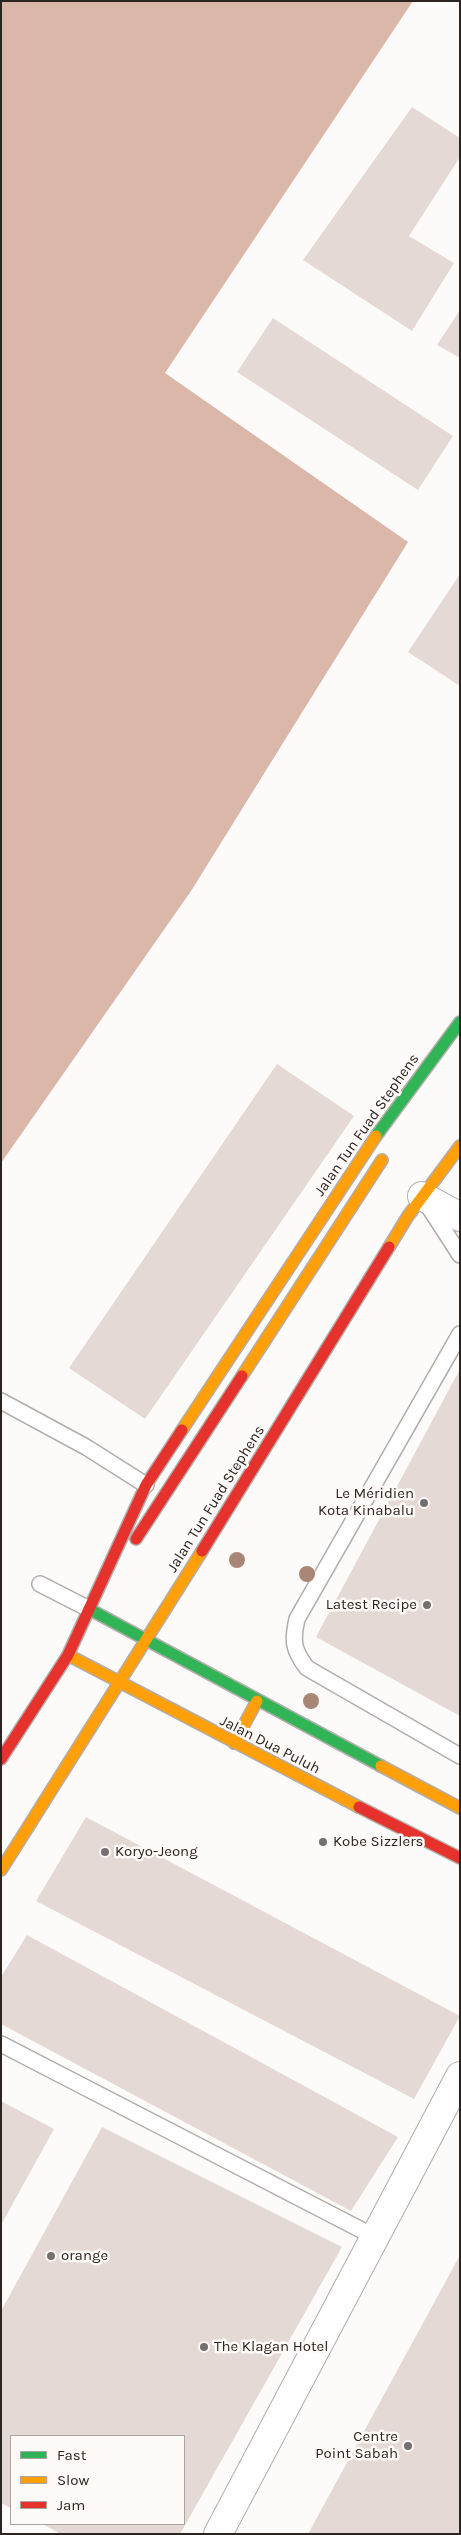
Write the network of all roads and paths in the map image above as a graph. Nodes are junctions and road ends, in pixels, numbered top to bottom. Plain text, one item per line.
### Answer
1 (460, 1022) edge
2 (460, 1146) edge
3 (388, 1152) dead end
4 (422, 1196) junction
5 (460, 1217) edge
6 (460, 1255) edge
7 (460, 1334) edge
8 (1, 1401) edge
9 (146, 1485) junction
10 (40, 1584) dead end
11 (89, 1609) junction
12 (145, 1641) junction
13 (68, 1655) junction
14 (120, 1684) junction
15 (257, 1701) junction
16 (234, 1743) junction
17 (460, 1756) edge
18 (1, 1759) edge
19 (460, 1808) edge
20 (460, 1858) edge
21 (1, 1870) edge
22 (1, 2044) edge
23 (460, 2076) edge
24 (375, 2237) junction
25 (218, 2534) edge

1 - 9 main road, Jalan Tun Fuad Stephens
2 - 4 main road, Jalan Tun Fuad Stephens
3 - 11 main road, Jalan Tun Fuad Stephens
4 - 5 street
4 - 6 lane
4 - 12 main road, Jalan Tun Fuad Stephens
7 - 17 lane
8 - 9 lane
9 - 11 main road, Jalan Tun Fuad Stephens
10 - 11 lane
11 - 12 main road
11 - 13 main road, Jalan Tun Fuad Stephens
12 - 14 main road, Jalan Tun Fuad Stephens
12 - 15 main road
13 - 14 main road, Jalan Dua Puluh
13 - 18 main road, Jalan Tun Fuad Stephens
14 - 16 main road, Jalan Dua Puluh
14 - 21 main road, Jalan Tun Fuad Stephens
15 - 16 main road
15 - 19 main road
16 - 20 main road, Jalan Dua Puluh
22 - 24 lane
23 - 24 street
24 - 25 street

